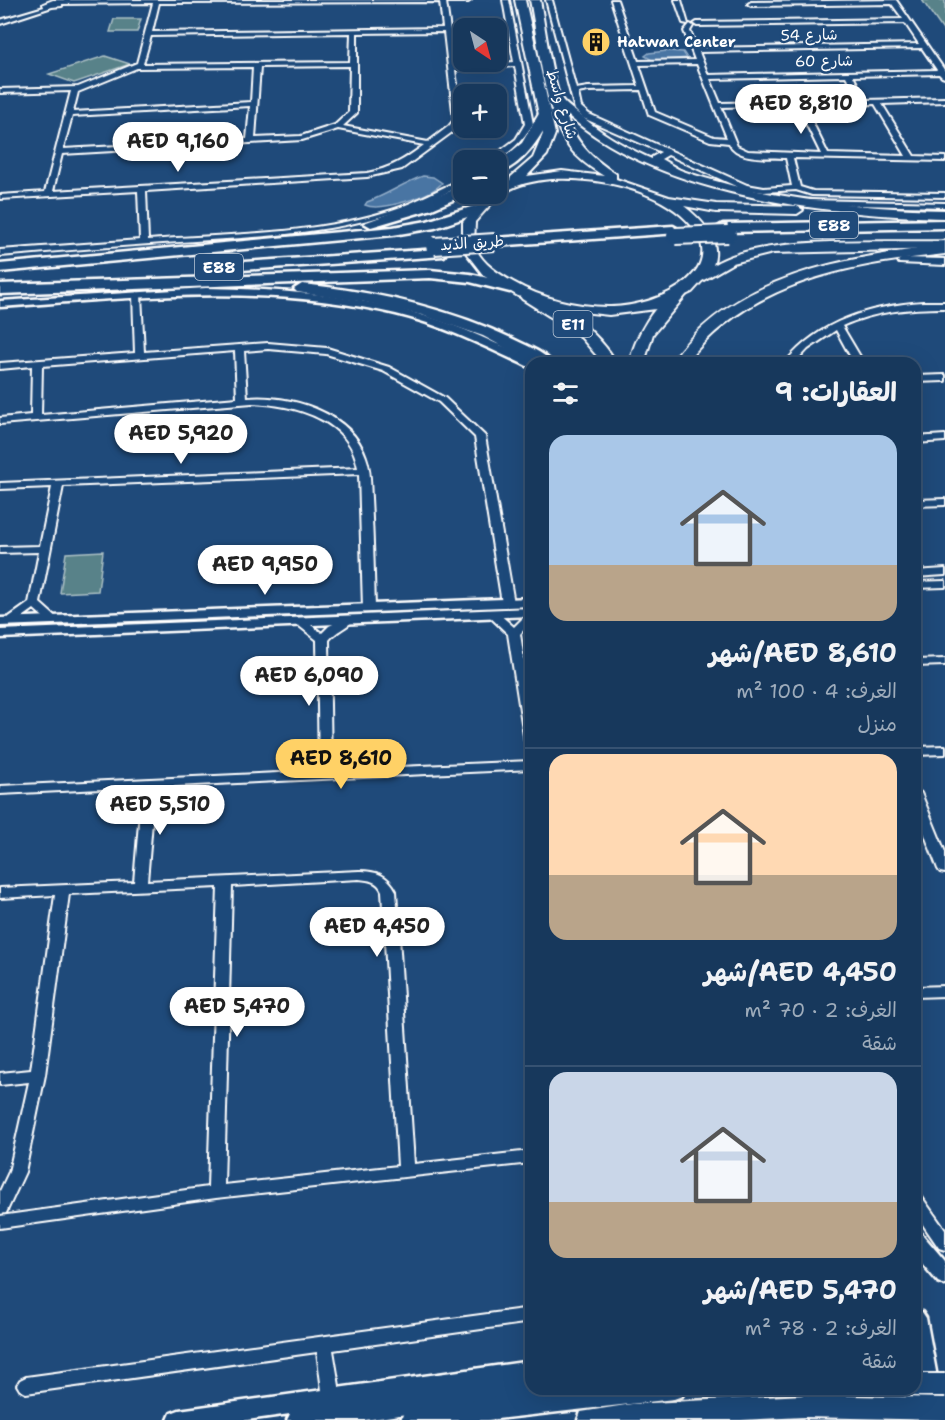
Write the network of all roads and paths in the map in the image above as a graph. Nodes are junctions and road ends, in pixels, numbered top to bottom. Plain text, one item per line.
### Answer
1 (43, 0) edge
2 (429, 0) edge
3 (443, 0) edge
4 (468, 0) edge
5 (535, 0) edge
6 (549, 0) edge
7 (614, 0) edge
8 (678, 0) edge
9 (257, 1) edge
10 (893, 1) edge
11 (521, 2) edge
12 (750, 2) edge
13 (156, 4) junction
14 (505, 4) edge
15 (50, 5) junction
16 (907, 21) junction
17 (0, 22) edge
18 (690, 23) junction
19 (760, 24) junction
20 (445, 30) junction
21 (354, 32) junction
22 (148, 34) junction
23 (924, 46) junction
24 (696, 50) junction
25 (563, 55) junction
26 (932, 58) junction
27 (945, 58) edge
28 (549, 62) junction
29 (700, 62) junction
30 (634, 63) junction
31 (354, 64) junction
32 (257, 65) junction
33 (139, 66) junction
34 (519, 67) junction
35 (451, 68) junction
36 (848, 74) junction
37 (943, 74) edge
38 (707, 76) junction
39 (523, 83) junction
40 (643, 88) junction
41 (76, 89) junction
42 (573, 89) junction
43 (0, 91) edge
44 (542, 93) junction
45 (945, 100) edge
46 (558, 101) junction
47 (877, 101) junction
48 (864, 102) junction
49 (799, 103) junction
50 (253, 104) junction
51 (718, 105) junction
52 (546, 112) junction
53 (69, 114) junction
54 (338, 127) junction
55 (251, 141) junction
56 (732, 141) junction
57 (429, 144) junction
58 (505, 150) edge
59 (59, 152) junction
60 (666, 153) junction
61 (789, 156) junction
62 (826, 157) junction
63 (912, 159) junction
64 (945, 159) edge
65 (507, 162) edge
66 (681, 173) junction
67 (507, 183) edge
68 (624, 184) junction
69 (453, 186) edge
70 (507, 187) edge
71 (796, 188) junction
72 (142, 189) junction
73 (48, 194) junction
74 (453, 195) edge
75 (945, 195) edge
76 (0, 197) edge
77 (661, 198) junction
78 (809, 202) junction
79 (481, 204) edge
80 (945, 205) edge
81 (474, 210) junction
82 (910, 213) junction
83 (945, 214) edge
84 (945, 224) edge
85 (945, 230) edge
86 (725, 231) junction
87 (144, 243) junction
88 (945, 245) edge
89 (232, 247) junction
90 (436, 249) junction
91 (945, 251) edge
92 (0, 253) edge
93 (906, 258) junction
94 (945, 262) edge
95 (0, 268) edge
96 (0, 275) edge
97 (0, 282) edge
98 (188, 282) junction
99 (693, 284) junction
100 (510, 287) junction
101 (0, 290) edge
102 (136, 295) junction
103 (680, 295) junction
104 (527, 296) junction
105 (0, 304) edge
106 (941, 305) edge
107 (945, 317) edge
108 (838, 326) junction
109 (812, 341) junction
110 (849, 346) junction
111 (239, 348) junction
112 (140, 355) junction
113 (532, 357) edge
114 (607, 357) edge
115 (638, 357) edge
116 (682, 357) edge
117 (796, 357) edge
118 (855, 357) edge
119 (525, 361) edge
120 (37, 363) junction
121 (0, 366) edge
122 (945, 378) edge
123 (921, 379) edge
124 (242, 401) junction
125 (36, 418) junction
126 (0, 421) edge
127 (945, 438) edge
128 (921, 440) edge
129 (363, 471) junction
130 (58, 484) junction
131 (0, 486) edge
132 (945, 502) edge
133 (921, 503) edge
134 (43, 549) junction
135 (0, 550) edge
136 (945, 572) edge
137 (921, 574) edge
138 (945, 584) edge
139 (921, 585) edge
140 (525, 602) edge
141 (508, 603) junction
142 (34, 604) junction
143 (369, 608) junction
144 (525, 614) edge
145 (494, 615) junction
146 (53, 620) junction
147 (348, 620) junction
148 (525, 621) edge
149 (300, 622) junction
150 (3, 626) edge
151 (514, 633) junction
152 (323, 639) junction
153 (945, 662) edge
154 (921, 663) edge
155 (525, 704) edge
156 (945, 750) edge
157 (921, 752) edge
158 (525, 765) edge
159 (325, 775) junction
160 (149, 784) junction
161 (0, 790) edge
162 (921, 809) edge
163 (945, 869) edge
164 (225, 882) junction
165 (140, 886) junction
166 (63, 890) junction
167 (0, 893) edge
168 (945, 991) edge
169 (921, 992) edge
170 (38, 1075) junction
171 (0, 1079) edge
172 (525, 1158) edge
173 (406, 1169) junction
174 (216, 1192) junction
175 (0, 1209) edge
176 (921, 1209) edge
177 (0, 1222) edge
178 (945, 1243) edge
179 (921, 1247) edge
180 (945, 1276) edge
181 (525, 1316) edge
182 (324, 1344) junction
183 (921, 1347) edge
184 (525, 1371) edge
185 (26, 1385) dead end
186 (921, 1385) edge
187 (945, 1385) edge
188 (525, 1387) edge
189 (610, 1395) edge
190 (836, 1395) edge
191 (862, 1395) edge
192 (909, 1395) edge
193 (332, 1398) junction
194 (813, 1405) edge
195 (369, 1409) junction
196 (945, 1409) edge
197 (179, 1420) edge
198 (298, 1420) edge
199 (413, 1420) edge
200 (590, 1420) edge
201 (840, 1420) edge
202 (867, 1420) edge
203 (914, 1420) edge
204 (936, 1420) edge

1 - 15 street
2 - 3 street
2 - 9 street
3 - 4 street
3 - 20 street
5 - 28 main road, شارع واسط
6 - 25 street
7 - 30 street
8 - 18 street
9 - 13 street
10 - 12 street
10 - 16 street
11 - 14 main road
11 - 44 main road, شارع واسط
12 - 19 street
13 - 15 street
13 - 22 street
14 - 34 street
15 - 17 street
16 - 19 street
16 - 23 street
18 - 19 street
18 - 24 street
20 - 21 street
20 - 35 street
21 - 22 street
21 - 31 street
22 - 33 street
23 - 24 street, شارع 54
23 - 26 street
24 - 29 street
25 - 28 main road
25 - 42 street
26 - 27 street
26 - 37 street
28 - 46 main road, شارع واسط
29 - 30 street
29 - 38 street
30 - 40 street
31 - 32 street
31 - 54 street
32 - 33 street
32 - 50 street
33 - 41 street
34 - 35 street
34 - 39 street
35 - 57 street
36 - 37 street, شارع 60
36 - 38 street, شارع 60
36 - 48 street
38 - 51 street
39 - 44 main road
39 - 58 street
40 - 42 street
40 - 56 street
41 - 43 street
41 - 53 street
42 - 60 street
44 - 52 main road, شارع واسط
45 - 47 street
46 - 66 main road
46 - 68 main road, شارع واسط
47 - 48 street
47 - 63 street
48 - 49 street
49 - 51 street
49 - 62 street
50 - 53 street
50 - 55 street
51 - 56 street
52 - 65 highway
52 - 67 main road, شارع واسط
53 - 59 street
54 - 55 street
54 - 57 street
55 - 59 street
56 - 61 street
57 - 72 street
59 - 73 street
60 - 66 street
60 - 71 street
61 - 62 street
61 - 71 street
62 - 63 street
63 - 64 street
66 - 78 main road
68 - 70 main road
68 - 77 main road
69 - 87 street
71 - 75 street
72 - 73 street
72 - 87 street
73 - 76 street
74 - 89 highway
77 - 82 main road
77 - 99 main road
78 - 80 street
78 - 82 main road
79 - 81 main road
81 - 89 highway
81 - 100 main road
82 - 83 main road
84 - 86 highway, طريق الذيد / E88
85 - 86 highway, طريق الذيد / E88
86 - 90 highway, طريق الذيد / E88, bridge
87 - 92 street
88 - 99 main road
89 - 95 highway
90 - 96 highway, طريق الذيد / E88
90 - 97 highway, طريق الذيد / E88
91 - 93 highway
93 - 94 street
93 - 116 highway
98 - 100 highway
98 - 101 highway
98 - 113 highway
99 - 103 main road
100 - 104 main road
102 - 105 street
102 - 112 street
102 - 119 street
103 - 104 main road
103 - 115 highway
104 - 114 highway, E11
106 - 107 street
106 - 108 street
108 - 109 street
108 - 110 street
109 - 110 street
109 - 117 street
110 - 118 street
111 - 112 street
111 - 124 street
111 - 141 street
112 - 120 street
120 - 121 street
120 - 125 street
122 - 123 street
124 - 125 street
124 - 129 street
125 - 126 street
127 - 128 street
129 - 130 street
129 - 143 street
130 - 131 street
130 - 134 street
132 - 133 street
134 - 135 street
134 - 142 street
136 - 137 street
138 - 139 street
140 - 141 street
141 - 143 street
142 - 146 street
142 - 150 street
143 - 146 street
144 - 145 street
145 - 147 street
145 - 151 street
146 - 150 street
147 - 149 street
147 - 152 street
148 - 151 street
149 - 150 street
149 - 152 street
151 - 155 street
152 - 159 street
153 - 154 street
156 - 157 street
158 - 159 street
159 - 160 street
160 - 161 street
160 - 165 street
162 - 163 street
164 - 165 street
164 - 173 street
164 - 174 street
165 - 166 street
166 - 167 street
166 - 170 street
168 - 169 street
170 - 171 street
170 - 175 street
172 - 173 street
173 - 174 street
174 - 177 street
176 - 178 street
179 - 180 street
181 - 182 street
182 - 185 street
182 - 193 street
183 - 204 street
184 - 193 street
186 - 187 main road, bridge
188 - 195 street
189 - 199 main road
190 - 201 street
191 - 202 highway
192 - 203 highway
193 - 195 street
193 - 197 street
194 - 196 main road, bridge
194 - 200 main road
195 - 198 street

